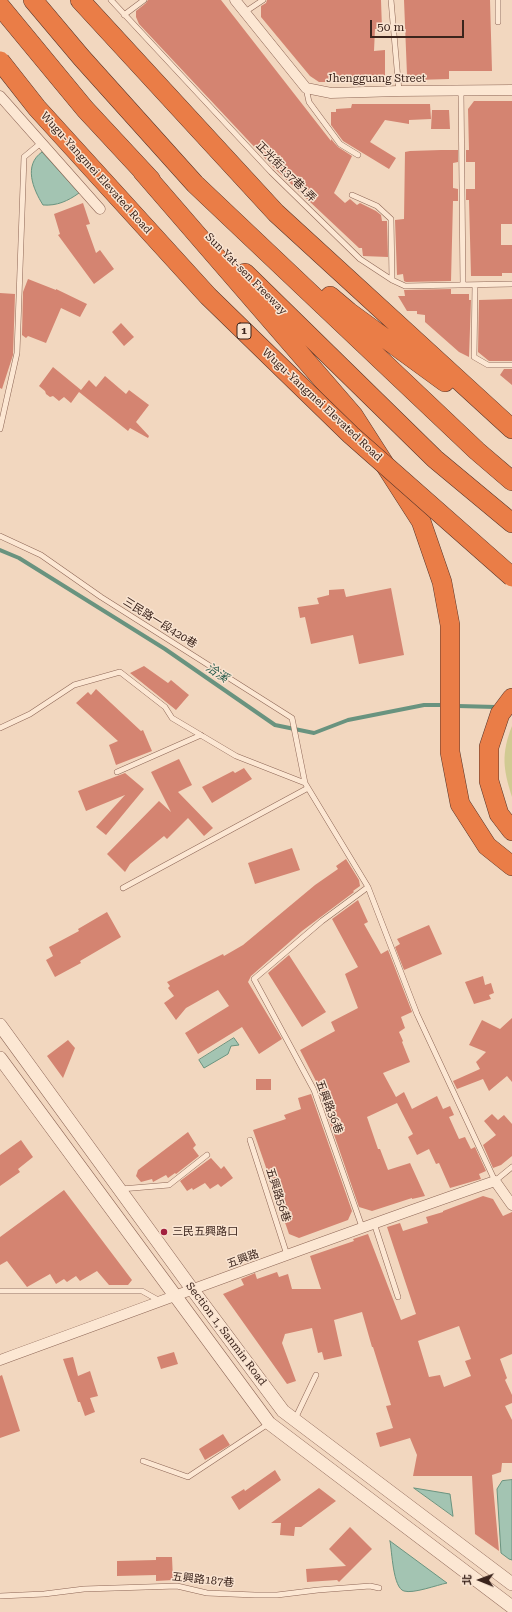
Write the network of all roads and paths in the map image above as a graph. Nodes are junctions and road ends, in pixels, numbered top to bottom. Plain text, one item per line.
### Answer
1 (33, 0) edge
2 (80, 0) edge
3 (111, 0) edge
4 (144, 0) edge
5 (235, 0) edge
6 (263, 0) edge
7 (391, 0) edge
8 (498, 0) edge
9 (0, 6) edge
10 (245, 12) junction
11 (124, 15) junction
12 (498, 22) dead end
13 (0, 61) edge
14 (306, 88) junction
15 (399, 90) junction
16 (512, 90) edge
17 (461, 91) junction
18 (0, 96) edge
19 (42, 142) junction
20 (358, 155) dead end
21 (142, 171) junction
22 (195, 184) junction
23 (352, 195) dead end
24 (100, 209) dead end
25 (392, 280) junction
26 (512, 284) edge
27 (463, 285) junction
28 (475, 285) junction
29 (512, 365) edge
30 (0, 429) edge
31 (512, 430) edge
32 (512, 480) edge
33 (512, 523) edge
34 (0, 536) edge
35 (512, 577) edge
36 (512, 698) edge
37 (0, 728) edge
38 (201, 735) junction
39 (117, 772) dead end
40 (307, 786) junction
41 (512, 831) edge
42 (512, 866) edge
43 (368, 887) junction
44 (123, 888) dead end
45 (0, 1025) edge
46 (0, 1058) edge
47 (250, 1140) dead end
48 (207, 1155) dead end
49 (512, 1167) edge
50 (495, 1181) junction
51 (120, 1189) junction
52 (512, 1205) edge
53 (374, 1223) junction
54 (362, 1227) junction
55 (287, 1255) junction
56 (192, 1289) junction
57 (0, 1291) edge
58 (174, 1296) junction
59 (398, 1297) dead end
60 (160, 1302) junction
61 (0, 1360) edge
62 (316, 1375) dead end
63 (294, 1420) junction
64 (269, 1423) junction
65 (143, 1461) dead end
66 (512, 1584) edge
67 (379, 1588) dead end
68 (0, 1596) edge
69 (512, 1607) edge

1 - 22 highway
2 - 31 highway
3 - 11 lane, 正光街137巷1弄
4 - 11 lane
5 - 10 street
6 - 10 lane
7 - 15 lane
8 - 12 lane
9 - 21 highway, Sun Yat-sen Freeway
10 - 14 street
11 - 25 lane, 正光街137巷1弄
13 - 35 highway, Wugu-Yangmei Elevated Road / 1, bridge
14 - 15 street, Jhengguang Street
14 - 20 lane
15 - 17 street, Jhengguang Street
16 - 17 street, Jhengguang Street
17 - 27 lane
18 - 19 street
19 - 24 street
19 - 30 lane
21 - 33 highway, Sun Yat-sen Freeway
21 - 42 highway
22 - 31 highway
22 - 32 highway
23 - 25 lane
25 - 27 lane, 正光街137巷1弄
26 - 28 lane, 正光街137巷1弄
27 - 28 lane, 正光街137巷1弄
28 - 29 lane
34 - 40 lane, 三民路一段420巷
36 - 41 highway
37 - 38 lane
38 - 39 lane
38 - 40 lane
40 - 43 lane
40 - 44 lane
43 - 50 lane
43 - 54 lane, 五興路36巷
45 - 51 street, Section 1, Sanmin Road
46 - 58 street, Section 1, Sanmin Road
47 - 55 lane, 五興路56巷
48 - 51 lane
49 - 50 lane
50 - 52 street
50 - 53 street, 五興路
51 - 56 street, Section 1, Sanmin Road
53 - 54 street, 五興路
53 - 59 lane
54 - 55 street, 五興路
55 - 56 street, 五興路
56 - 58 street, 五興路
56 - 63 street, Section 1, Sanmin Road
57 - 60 lane
58 - 60 street, 五興路
58 - 64 street, Section 1, Sanmin Road
60 - 61 street, 五興路
62 - 63 lane
63 - 66 street, Section 1, Sanmin Road
64 - 65 lane
64 - 69 street, Section 1, Sanmin Road
67 - 68 lane, 五興路187巷

